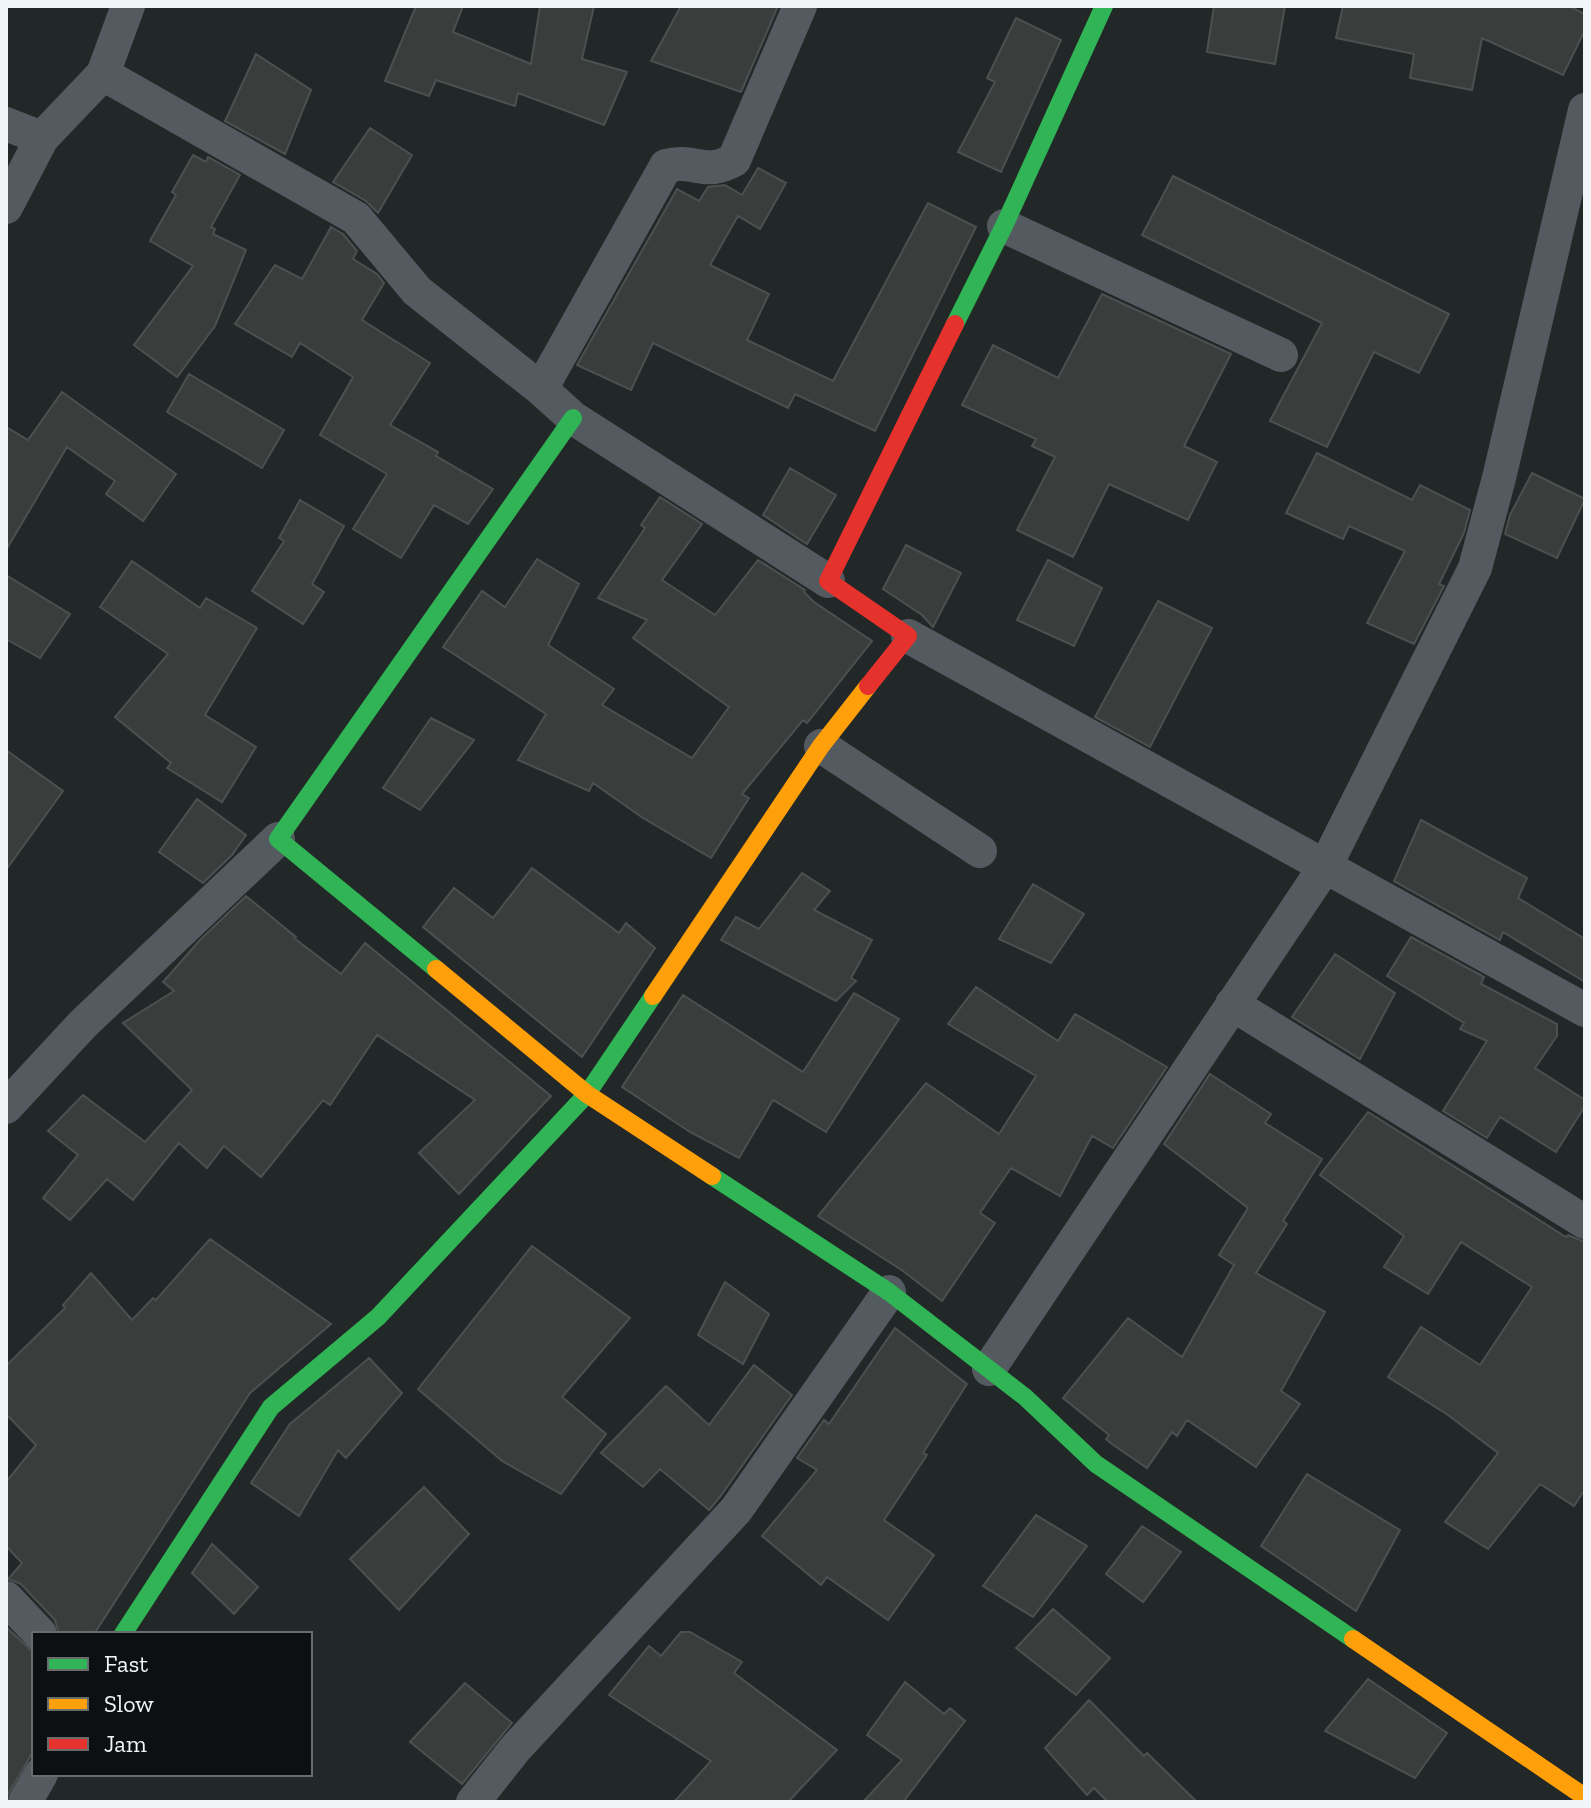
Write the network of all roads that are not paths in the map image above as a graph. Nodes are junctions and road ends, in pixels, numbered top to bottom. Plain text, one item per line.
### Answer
1 (128, 6) edge
2 (800, 6) edge
3 (1104, 6) edge
4 (103, 74) junction
5 (1585, 110) edge
6 (6, 124) edge
7 (42, 138) junction
8 (6, 207) edge
9 (1004, 226) junction
10 (1281, 355) dead end
11 (541, 389) junction
12 (573, 418) junction
13 (828, 581) junction
14 (908, 636) junction
15 (821, 746) junction
16 (278, 839) junction
17 (980, 851) dead end
18 (1326, 865) junction
19 (1232, 1004) junction
20 (1585, 1010) edge
21 (587, 1094) junction
22 (6, 1107) edge
23 (1585, 1222) edge
24 (889, 1292) junction
25 (989, 1369) junction
26 (6, 1598) edge
27 (38, 1632) edge
28 (124, 1632) edge
29 (40, 1776) edge
30 (1585, 1800) edge
31 (25, 1802) edge
32 (473, 1802) edge

1 - 4 street
2 - 11 street
3 - 9 street
4 - 7 street
4 - 11 street
5 - 18 street
6 - 7 street
7 - 8 street
9 - 10 street
9 - 13 street
11 - 12 street
12 - 13 street
12 - 16 street
13 - 14 street
14 - 15 street
14 - 18 street
15 - 17 street
15 - 21 street
16 - 21 street
16 - 22 street
18 - 19 street
18 - 20 street
19 - 23 street
19 - 25 street
21 - 24 street
21 - 28 street
24 - 25 street
24 - 32 street
25 - 30 street
26 - 27 street
29 - 31 street

